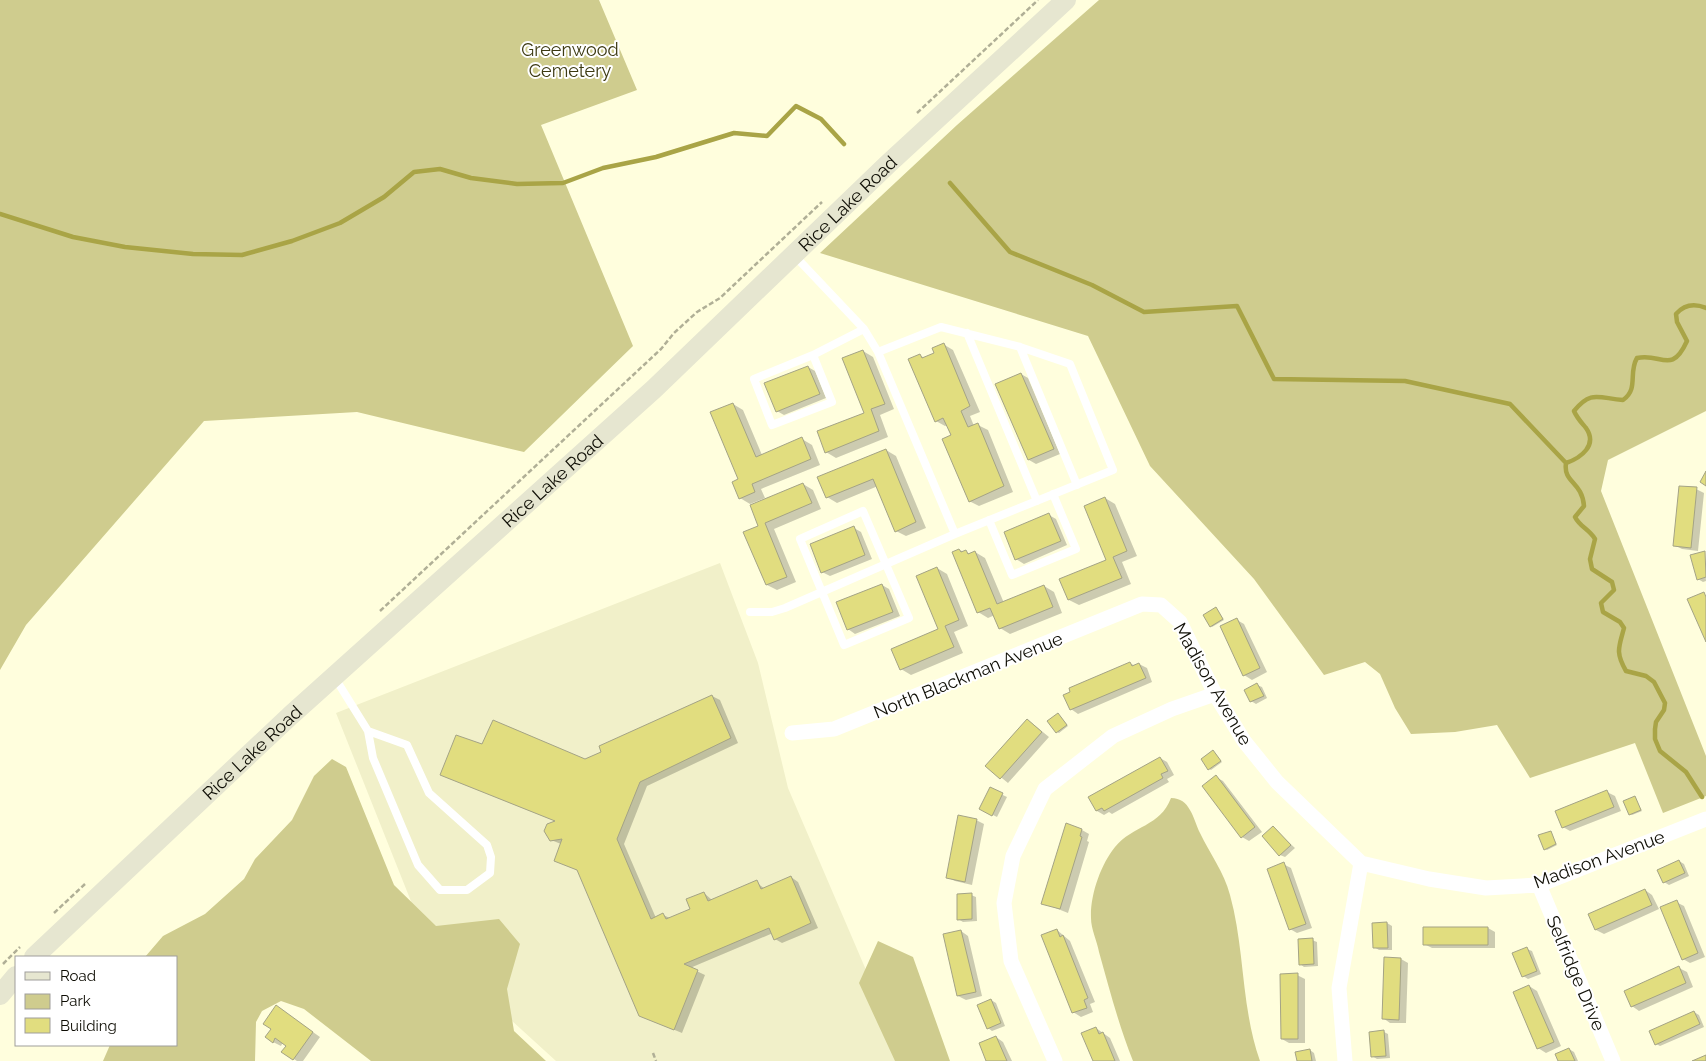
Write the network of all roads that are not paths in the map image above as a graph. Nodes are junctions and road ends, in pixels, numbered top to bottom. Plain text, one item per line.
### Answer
1 (1066, 0) edge
2 (794, 255) junction
3 (864, 329) junction
4 (967, 333) junction
5 (1020, 347) junction
6 (878, 352) junction
7 (813, 355) junction
8 (1077, 484) junction
9 (1054, 494) junction
10 (1036, 501) junction
11 (990, 520) junction
12 (955, 534) junction
13 (887, 564) junction
14 (822, 592) junction
15 (1142, 604) joint
16 (750, 612) dead end
17 (334, 677) junction
18 (1215, 694) junction
19 (368, 731) junction
20 (792, 733) dead end
21 (1706, 819) edge
22 (1361, 863) junction
23 (1539, 885) junction
24 (29, 950) edge
25 (15, 977) edge
26 (0, 995) edge
27 (1055, 1061) edge
28 (1345, 1061) edge
29 (1613, 1061) edge

1 - 2 main road, Rice Lake Road
2 - 3 lane
2 - 17 main road, Rice Lake Road
3 - 6 lane
3 - 7 lane
4 - 5 lane
4 - 6 lane
4 - 10 lane
5 - 8 lane
5 - 8 lane
6 - 12 lane
7 - 7 lane
8 - 9 lane
9 - 10 lane
9 - 11 lane
10 - 11 lane
11 - 12 lane
12 - 13 lane
13 - 14 lane
13 - 14 lane
13 - 14 lane
14 - 16 lane
15 - 18 street, Madison Avenue
15 - 20 street, North Blackman Avenue
17 - 19 lane
17 - 24 main road, Rice Lake Road
18 - 22 street, Madison Avenue
18 - 27 street
19 - 19 lane
21 - 23 street, Madison Avenue
22 - 23 street, Madison Avenue
22 - 28 street
23 - 29 street, Selfridge Drive
25 - 26 main road

